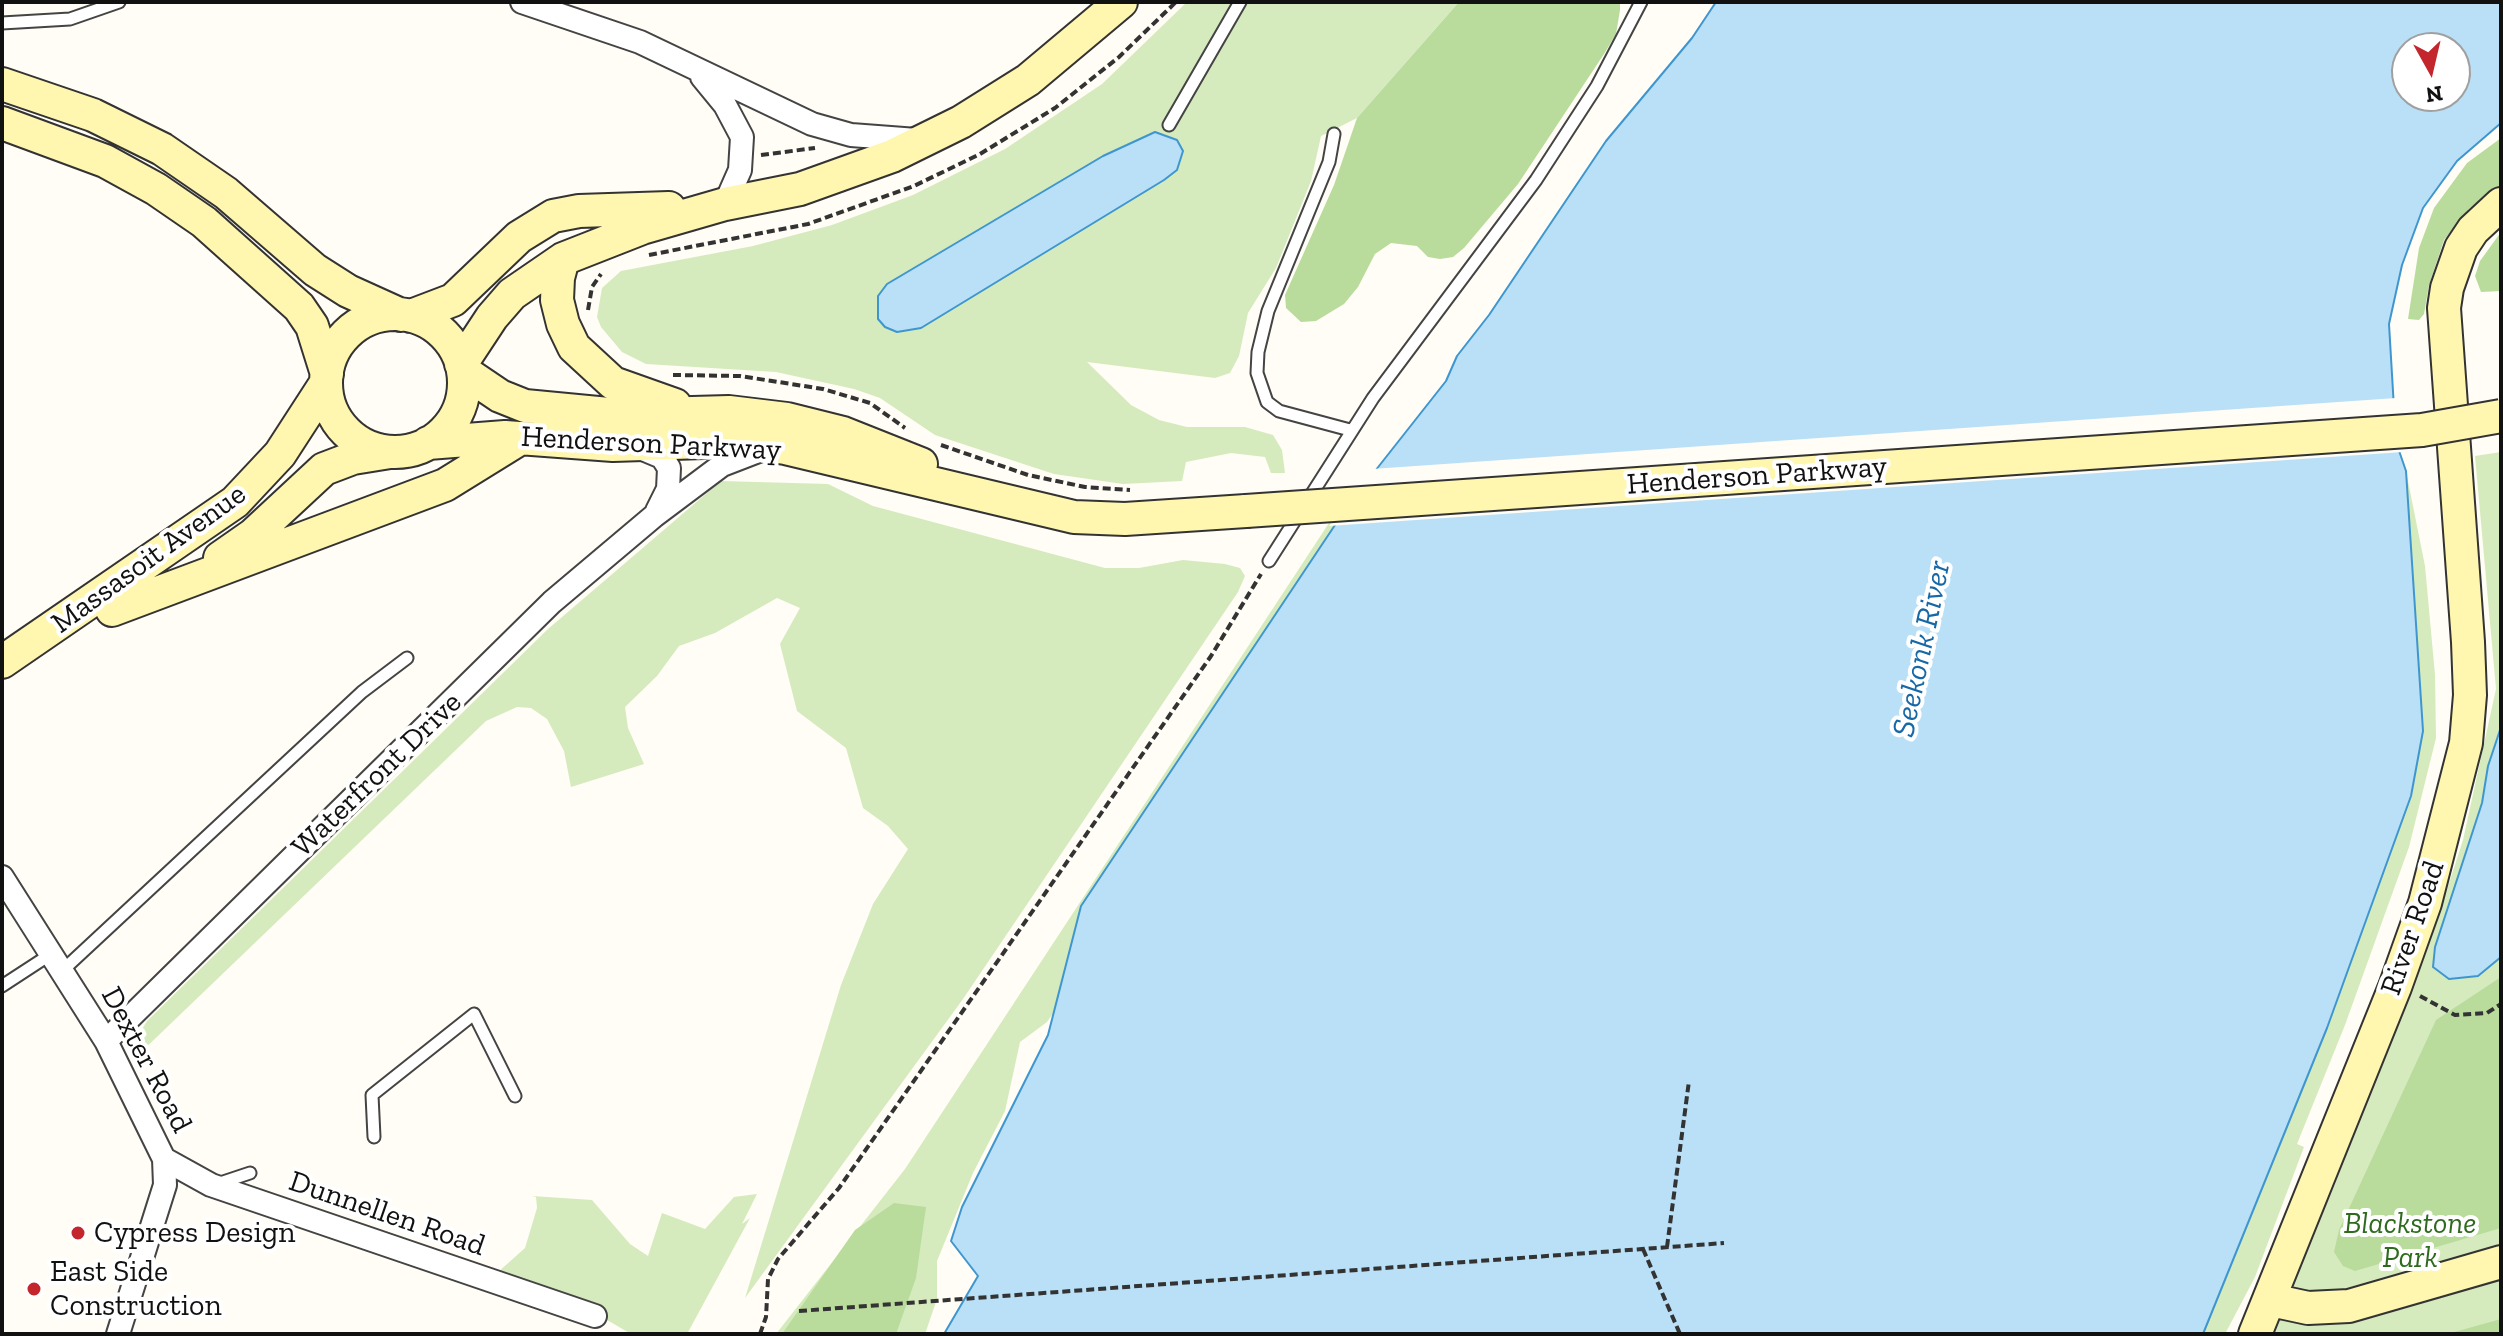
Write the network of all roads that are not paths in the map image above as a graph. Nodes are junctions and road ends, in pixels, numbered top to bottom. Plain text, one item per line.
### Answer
1 (119, 2) edge
2 (522, 2) edge
3 (1121, 2) edge
4 (1240, 2) edge
5 (1641, 2) edge
6 (2, 23) edge
7 (689, 66) junction
8 (2, 84) edge
9 (2, 123) edge
10 (1169, 125) dead end
11 (1334, 134) dead end
12 (927, 140) junction
13 (725, 204) junction
14 (2501, 204) edge
15 (563, 259) junction
16 (406, 316) junction
17 (462, 367) junction
18 (327, 378) junction
19 (709, 412) junction
20 (2501, 416) edge
21 (1350, 430) junction
22 (524, 437) junction
23 (428, 443) junction
24 (630, 445) junction
25 (772, 446) junction
26 (394, 452) junction
27 (1012, 503) junction
28 (654, 516) junction
29 (1269, 561) road end
30 (112, 610) junction
31 (12, 656) edge
32 (407, 658) dead end
33 (2, 877) edge
34 (56, 963) junction
35 (2, 986) edge
36 (106, 1041) junction
37 (515, 1096) dead end
38 (374, 1137) dead end
39 (164, 1159) junction
40 (250, 1173) dead end
41 (211, 1185) junction
42 (2501, 1262) edge
43 (2271, 1300) junction
44 (595, 1316) dead end
45 (118, 1334) edge
46 (2255, 1334) edge

1 - 6 lane
2 - 7 street
3 - 12 main road
4 - 10 lane
5 - 21 lane
7 - 12 street
7 - 13 street
8 - 16 main road, Henderson Parkway
9 - 18 main road
11 - 21 lane
12 - 13 main road
13 - 15 main road
13 - 16 main road
14 - 43 main road, River Road
15 - 17 main road
15 - 19 main road
16 - 17 main road, Henderson Parkway
16 - 18 main road
17 - 19 main road, Henderson Parkway
17 - 23 main road
18 - 26 main road
18 - 31 main road, Massasoit Avenue
19 - 27 main road, Henderson Parkway
20 - 27 main road, Henderson Parkway, bridge
21 - 29 lane
22 - 23 main road, Henderson Parkway
22 - 24 main road, Henderson Parkway
22 - 30 main road
23 - 26 main road, Henderson Parkway
24 - 25 main road, Henderson Parkway
24 - 28 street, Waterfront Drive
25 - 27 main road, Henderson Parkway
25 - 28 street, Waterfront Drive
26 - 30 main road, Massasoit Avenue
28 - 36 street, Waterfront Drive
30 - 31 main road, Massasoit Avenue
32 - 34 lane
33 - 34 street, Dexter Road
34 - 35 lane
34 - 36 street, Dexter Road
36 - 39 street, Dexter Road
37 - 38 lane
39 - 41 street, Dunnellen Road
39 - 45 street, Dexter Road
40 - 41 lane
41 - 44 street, Dunnellen Road
42 - 43 main road
43 - 46 main road, River Road

